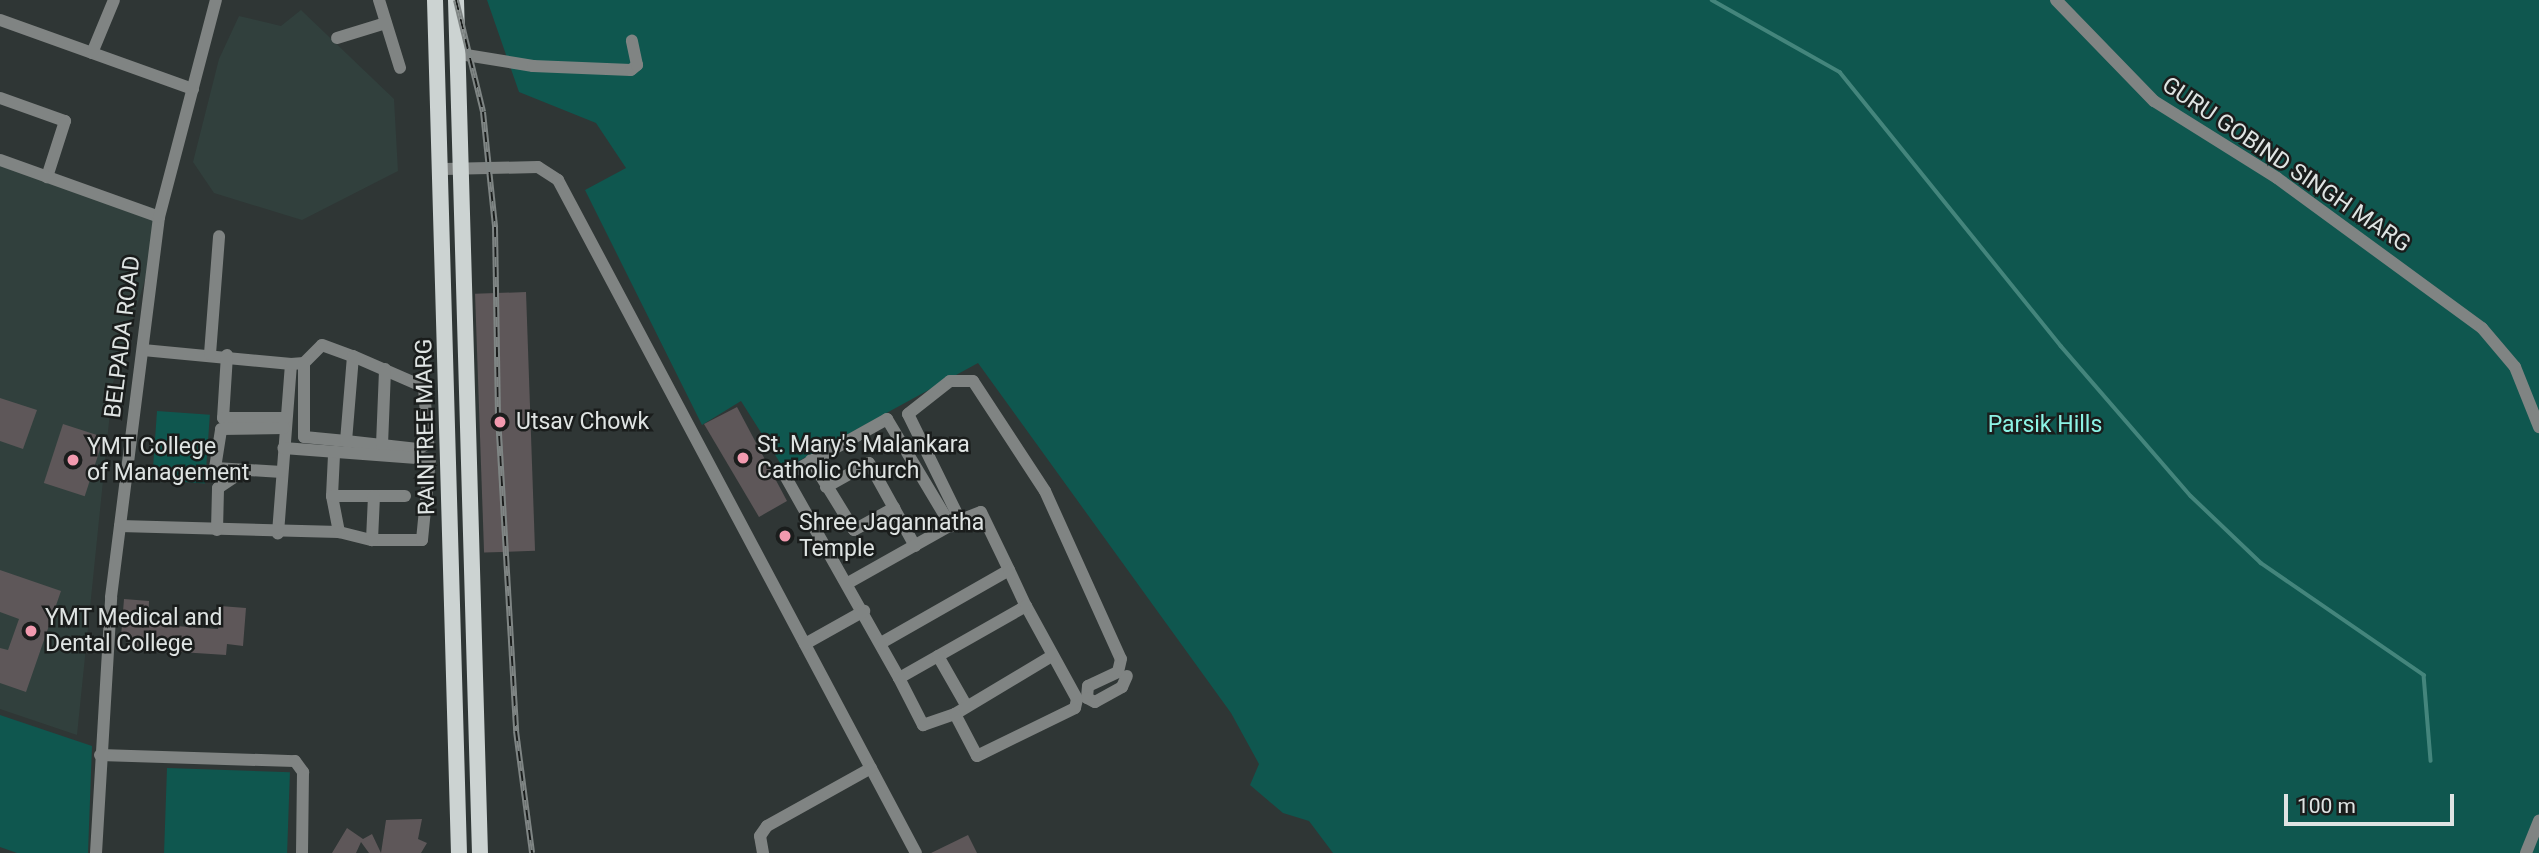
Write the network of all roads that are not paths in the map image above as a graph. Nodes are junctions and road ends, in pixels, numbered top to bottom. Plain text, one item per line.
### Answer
1 (114, 0) edge
2 (216, 0) edge
3 (379, 0) edge
4 (435, 0) edge
5 (456, 0) edge
6 (2056, 0) edge
7 (0, 20) edge
8 (386, 23) junction
9 (337, 38) dead end
10 (632, 41) dead end
11 (92, 53) junction
12 (460, 54) junction
13 (400, 68) dead end
14 (193, 89) junction
15 (0, 98) edge
16 (0, 160) edge
17 (444, 169) junction
18 (464, 169) junction
19 (47, 177) junction
20 (159, 216) junction
21 (219, 236) dead end
22 (143, 350) junction
23 (220, 354) junction
24 (353, 356) junction
25 (298, 364) junction
26 (385, 369) junction
27 (220, 370) dead end
28 (284, 427) junction
29 (2539, 427) edge
30 (304, 435) junction
31 (346, 441) junction
32 (382, 445) junction
33 (283, 448) junction
34 (334, 455) junction
35 (811, 460) junction
36 (282, 474) junction
37 (826, 487) junction
38 (332, 496) junction
39 (374, 496) junction
40 (405, 496) dead end
41 (894, 508) junction
42 (955, 523) junction
43 (120, 526) junction
44 (217, 530) junction
45 (339, 532) junction
46 (278, 534) junction
47 (372, 540) junction
48 (915, 546) junction
49 (1009, 570) junction
50 (849, 583) junction
51 (1026, 606) junction
52 (864, 611) junction
53 (881, 643) junction
54 (805, 644) junction
55 (939, 656) junction
56 (1052, 656) junction
57 (1127, 676) dead end
58 (899, 678) junction
59 (966, 705) junction
60 (955, 714) junction
61 (100, 755) junction
62 (871, 768) junction
63 (2539, 820) edge
64 (96, 853) edge
65 (302, 853) edge
66 (459, 853) edge
67 (480, 853) edge
68 (763, 853) edge
69 (916, 853) edge
70 (2526, 853) edge

1 - 11 street
2 - 14 street, BELPADA ROAD
3 - 8 street
4 - 17 main road, RAINTREE MARG
5 - 12 main road, RAINTREE MARG
6 - 29 street, GURU GOBIND SINGH MARG
7 - 11 street
8 - 9 street
8 - 13 street
10 - 12 street
11 - 14 street
12 - 18 main road, RAINTREE MARG
14 - 20 street, BELPADA ROAD
15 - 19 street
16 - 19 street
17 - 18 street
17 - 66 main road, RAINTREE MARG
18 - 54 street
18 - 67 main road, RAINTREE MARG
19 - 20 street
20 - 22 street, BELPADA ROAD
21 - 23 street
22 - 23 street
22 - 43 street, BELPADA ROAD
23 - 25 street
23 - 27 street
23 - 28 street
24 - 25 street
24 - 26 street
24 - 31 street
25 - 28 street
25 - 30 street
26 - 32 street
26 - 32 street
28 - 30 street
28 - 33 street
28 - 36 street
30 - 31 street
31 - 32 street
33 - 34 street
33 - 36 street
34 - 38 street
34 - 47 street
35 - 37 street
35 - 42 street
35 - 50 street
36 - 44 street
36 - 46 street
37 - 41 street
37 - 41 street
38 - 39 street
38 - 45 street
39 - 40 street
39 - 47 street
41 - 48 street
42 - 48 street
42 - 49 street
42 - 57 street
43 - 44 street
43 - 61 street, BELPADA ROAD
44 - 46 street
45 - 46 street
45 - 47 street
48 - 50 street
49 - 51 street
49 - 53 street
50 - 52 street
51 - 55 street
51 - 56 street
52 - 53 street
52 - 54 street
53 - 58 street
54 - 62 street
55 - 58 street
55 - 59 street
56 - 59 street
56 - 60 street
58 - 60 street
59 - 60 street
61 - 64 street, BELPADA ROAD
61 - 65 street
62 - 68 street
62 - 69 street
63 - 70 street

